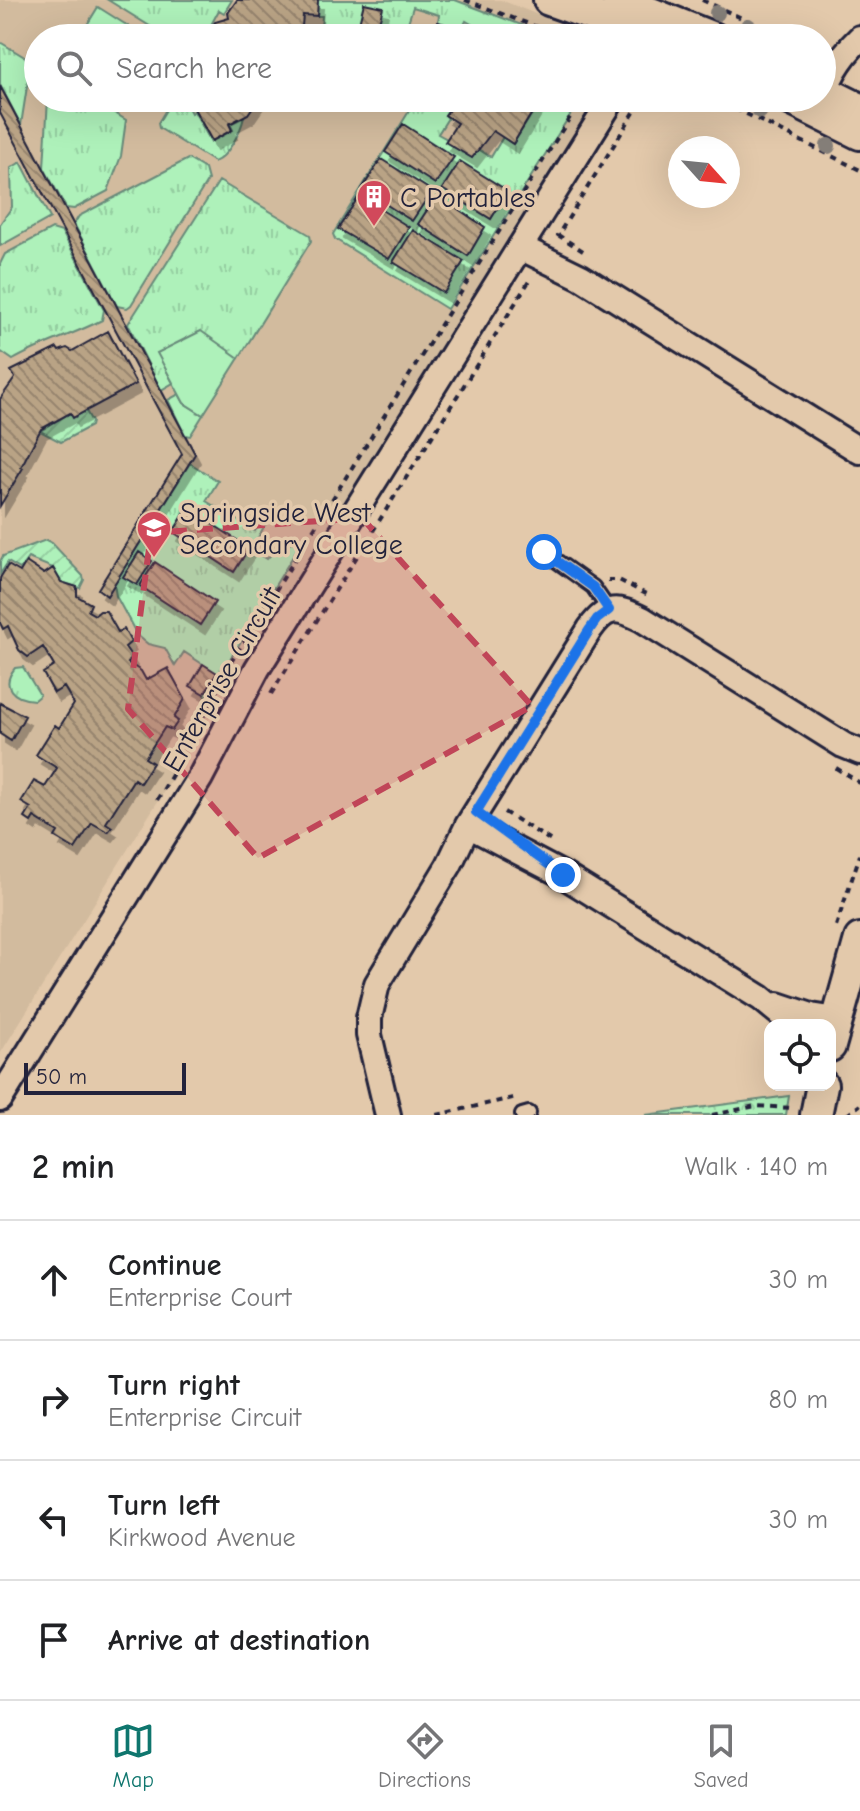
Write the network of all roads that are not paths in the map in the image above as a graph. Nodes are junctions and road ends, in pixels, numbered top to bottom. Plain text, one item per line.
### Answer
1 (618, 0) edge
2 (569, 2) edge
3 (619, 24) edge
4 (678, 24) edge
5 (860, 38) edge
6 (860, 55) edge
7 (836, 75) edge
8 (836, 94) edge
9 (836, 105) edge
10 (604, 112) edge
11 (860, 134) edge
12 (524, 241) junction
13 (860, 451) edge
14 (544, 552) dead end
15 (609, 610) junction
16 (860, 752) edge
17 (472, 819) junction
18 (860, 939) edge
19 (761, 998) junction
20 (787, 1019) edge
21 (814, 1019) edge
22 (836, 1023) edge
23 (818, 1091) edge
24 (0, 1099) edge
25 (803, 1111) edge
26 (388, 1115) edge

1 - 4 street
2 - 3 street
5 - 7 street
6 - 8 street
9 - 11 street
10 - 12 street, Enterprise Circuit
12 - 13 street
12 - 24 street, Enterprise Circuit
14 - 15 lane
15 - 16 street
15 - 17 street
17 - 19 street
17 - 26 street
18 - 22 street
19 - 20 street
19 - 21 street
23 - 25 street

